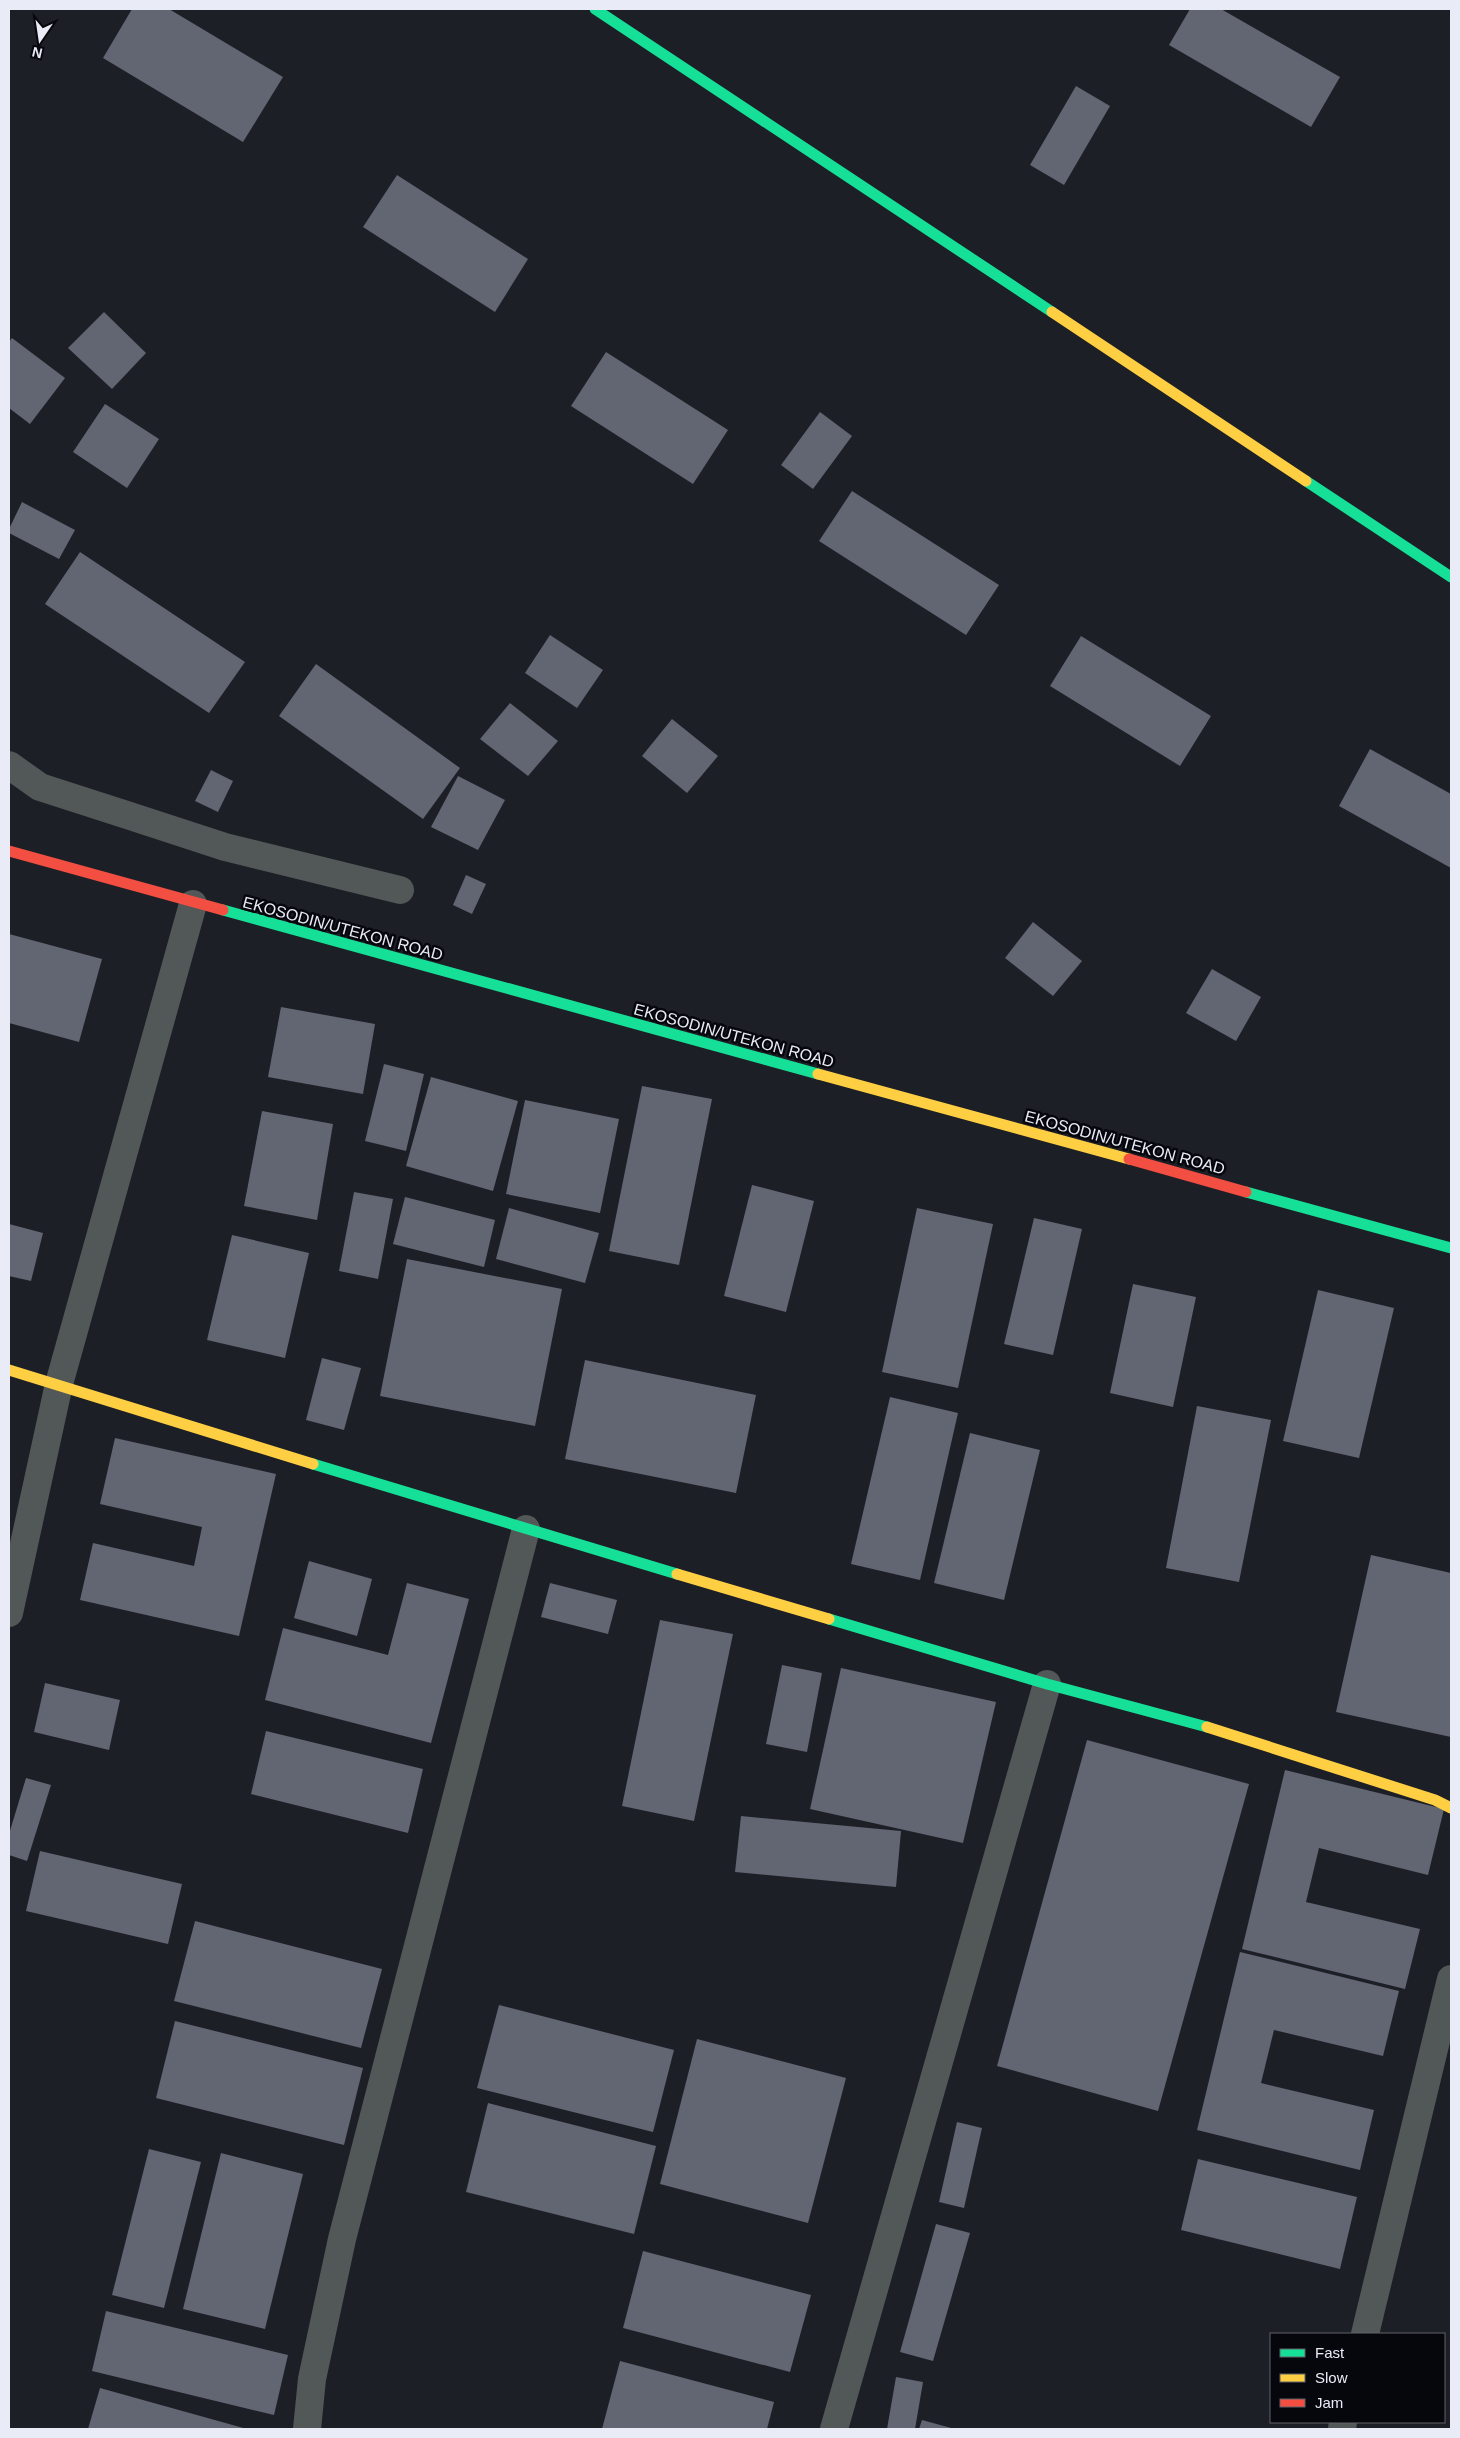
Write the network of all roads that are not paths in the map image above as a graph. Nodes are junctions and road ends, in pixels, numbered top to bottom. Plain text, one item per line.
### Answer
1 (595, 9) edge
2 (1451, 577) edge
3 (9, 765) edge
4 (9, 852) edge
5 (400, 890) dead end
6 (194, 904) junction
7 (1451, 1248) edge
8 (9, 1370) edge
9 (59, 1384) junction
10 (526, 1529) junction
11 (9, 1613) edge
12 (1047, 1684) junction
13 (1451, 1808) edge
14 (1451, 1979) edge
15 (1365, 2333) edge
16 (306, 2429) edge
17 (834, 2429) edge

1 - 2 street
3 - 5 street
4 - 6 street, EKOSODIN/UTEKON ROAD
6 - 7 street, EKOSODIN/UTEKON ROAD
6 - 9 street
8 - 9 street
9 - 10 street
9 - 11 street
10 - 12 street
10 - 16 street
12 - 13 street
12 - 17 street
14 - 15 street

